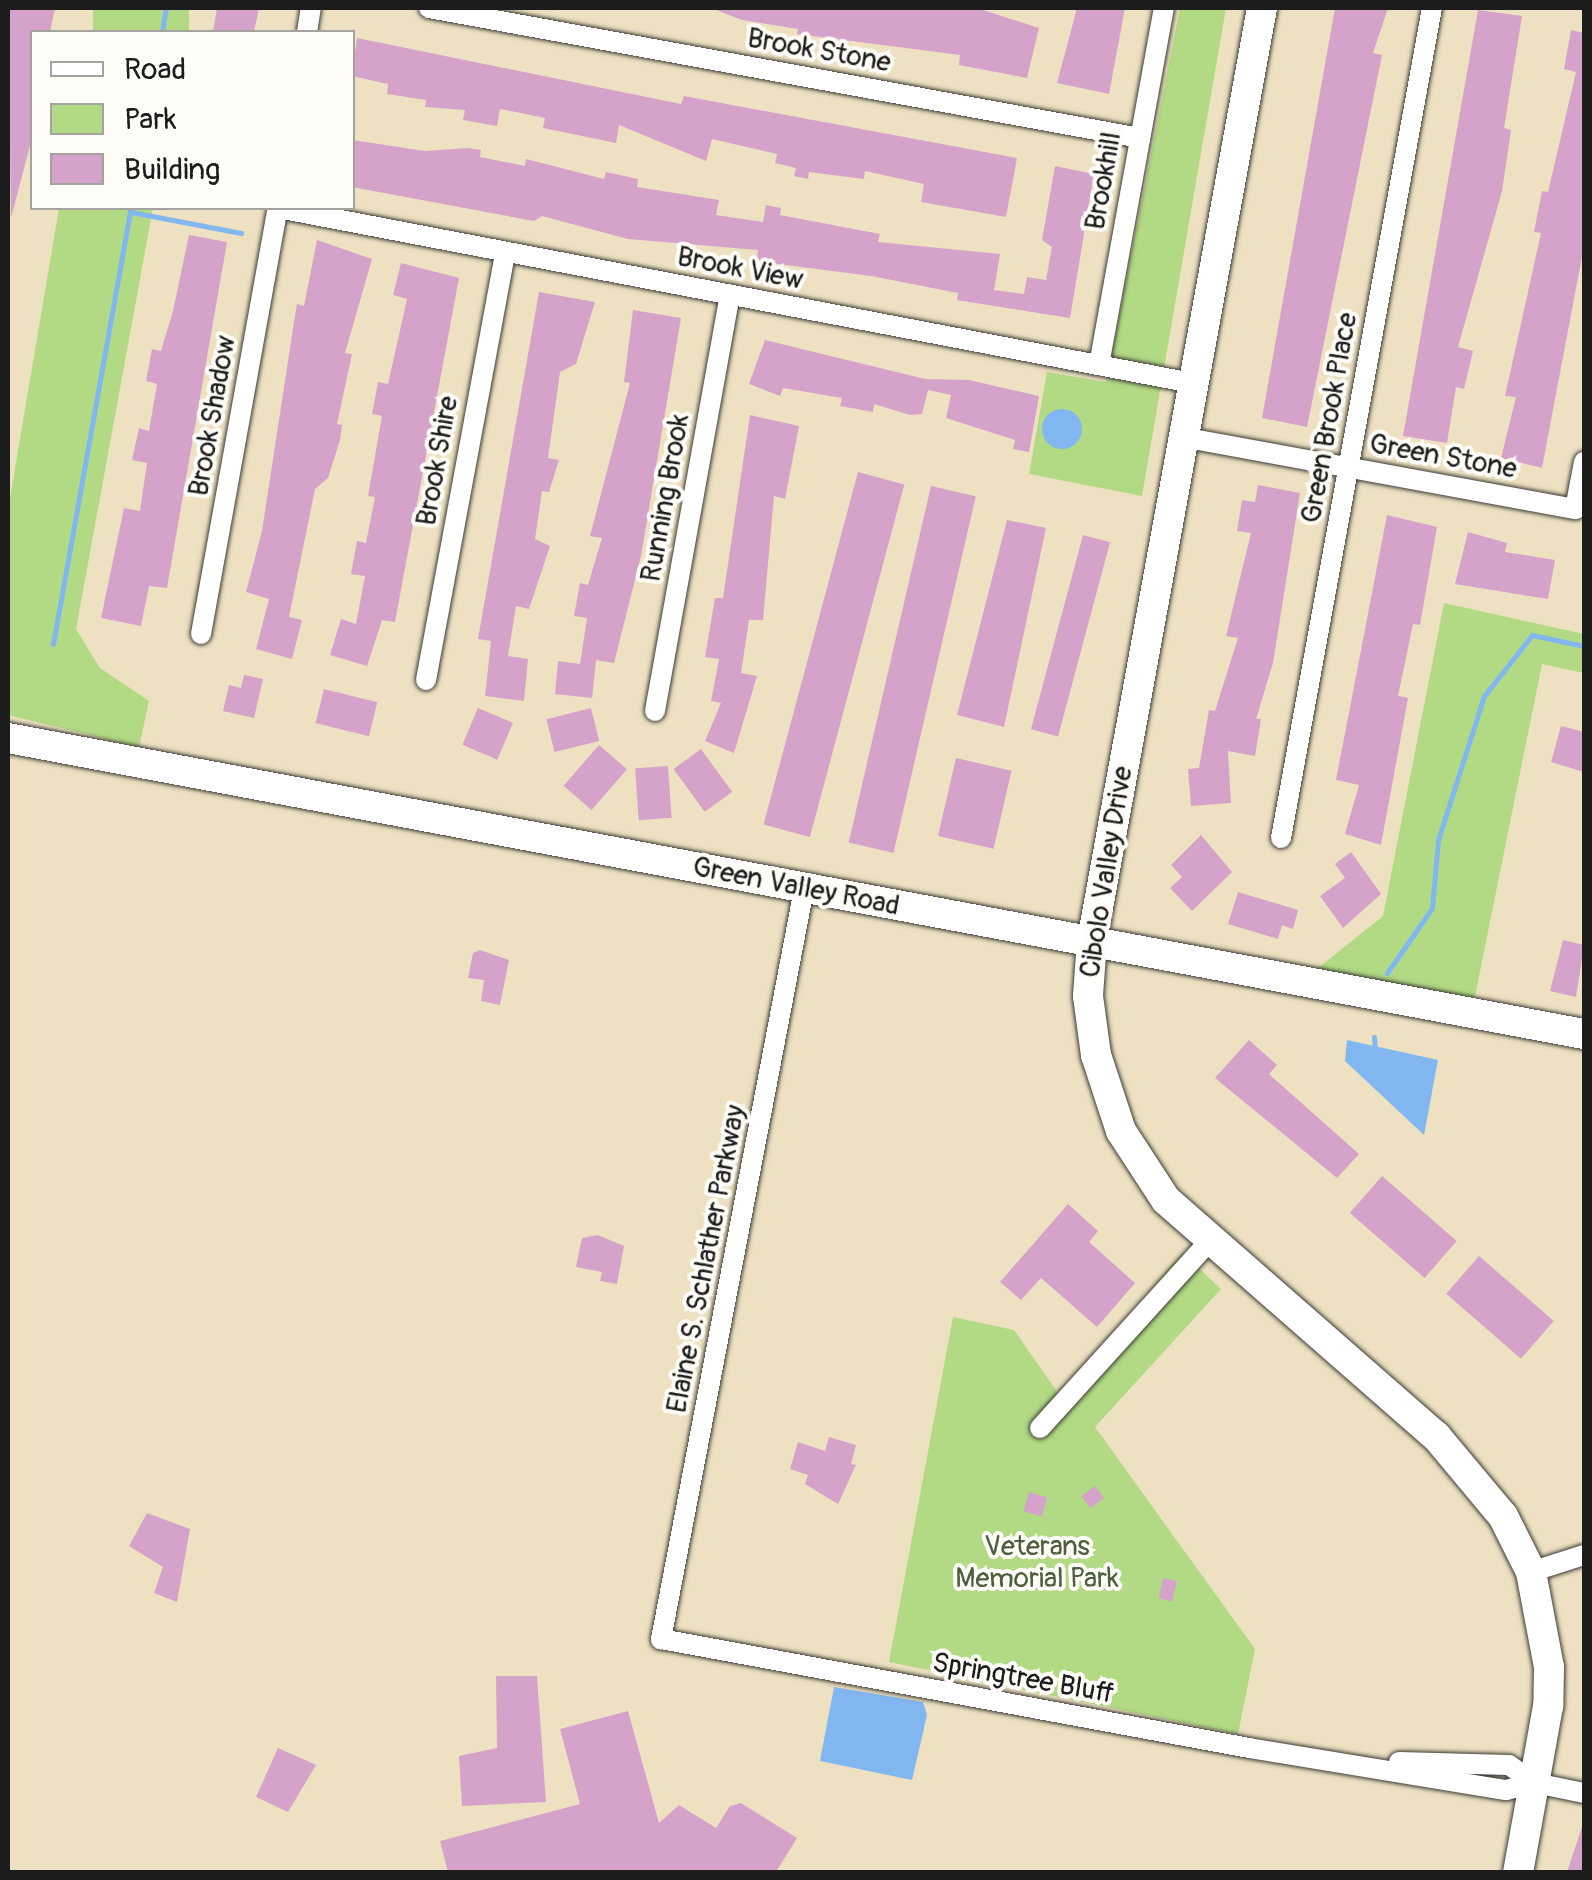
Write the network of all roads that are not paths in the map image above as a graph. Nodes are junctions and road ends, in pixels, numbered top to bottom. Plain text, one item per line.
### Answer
1 (429, 8) edge
2 (1164, 8) edge
3 (1262, 8) edge
4 (1432, 8) edge
5 (1140, 138) junction
6 (278, 210) edge
7 (288, 210) edge
8 (505, 252) junction
9 (730, 294) junction
10 (1099, 365) junction
11 (1192, 383) junction
12 (1182, 438) junction
13 (1584, 462) edge
14 (1349, 468) junction
15 (201, 634) dead end
16 (426, 680) dead end
17 (655, 711) dead end
18 (8, 738) edge
19 (1280, 838) dead end
20 (804, 889) junction
21 (1092, 941) junction
22 (1584, 1034) edge
23 (1208, 1243) junction
24 (1040, 1428) dead end
25 (1584, 1554) edge
26 (1531, 1572) junction
27 (661, 1639) joint
28 (1535, 1783) junction
29 (1584, 1793) edge
30 (1518, 1872) edge

1 - 5 street, Brook Stone
2 - 5 street, Brookhill
3 - 11 main road, Cibolo Valley Drive
4 - 14 street, Green Brook Place
5 - 10 street, Brookhill
6 - 15 street, Brook Shadow
7 - 8 street, Brook View
8 - 9 street, Brook View
8 - 16 street, Brook Shire
9 - 10 street, Brook View
9 - 17 street, Running Brook
10 - 11 street, Brook View
11 - 12 main road, Cibolo Valley Drive
12 - 14 street, Green Stone
12 - 21 main road, Cibolo Valley Drive
13 - 14 street, Green Stone
14 - 19 street, Green Brook Place
18 - 20 main road, Green Valley Road
20 - 21 main road, Green Valley Road
20 - 27 street, Elaine S. Schlather Parkway
21 - 22 main road, Green Valley Road
21 - 23 main road, Cibolo Valley Drive
23 - 24 street
23 - 26 main road, Cibolo Valley Drive
25 - 26 street
26 - 28 main road, Cibolo Valley Drive
27 - 28 street, Springtree Bluff
28 - 29 street, Springtree Bluff
28 - 30 main road, Cibolo Valley Drive

